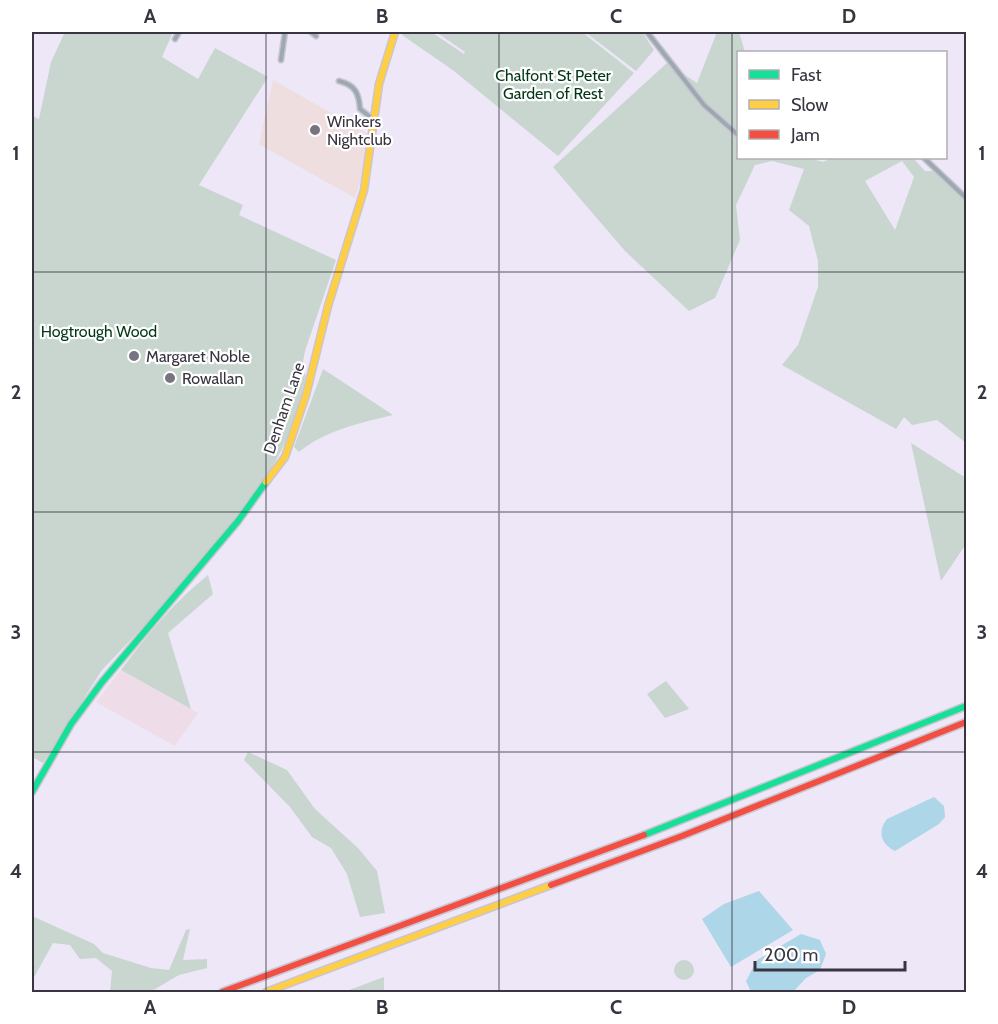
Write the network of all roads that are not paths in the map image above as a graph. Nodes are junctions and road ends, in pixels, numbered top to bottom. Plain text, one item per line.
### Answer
1 (179, 32) edge
2 (285, 32) edge
3 (311, 32) edge
4 (395, 32) edge
5 (647, 32) edge
6 (316, 36) dead end
7 (175, 39) dead end
8 (281, 60) dead end
9 (339, 81) dead end
10 (375, 120) junction
11 (737, 134) edge
12 (925, 159) edge
13 (966, 198) edge
14 (966, 706) edge
15 (966, 722) edge
16 (32, 792) edge
17 (222, 993) edge
18 (266, 993) edge

1 - 7 street
2 - 8 street
3 - 6 street
4 - 10 main road, Denham Lane
5 - 11 street
9 - 10 street
10 - 16 main road, Denham Lane
12 - 13 street
14 - 17 main road
15 - 18 main road

